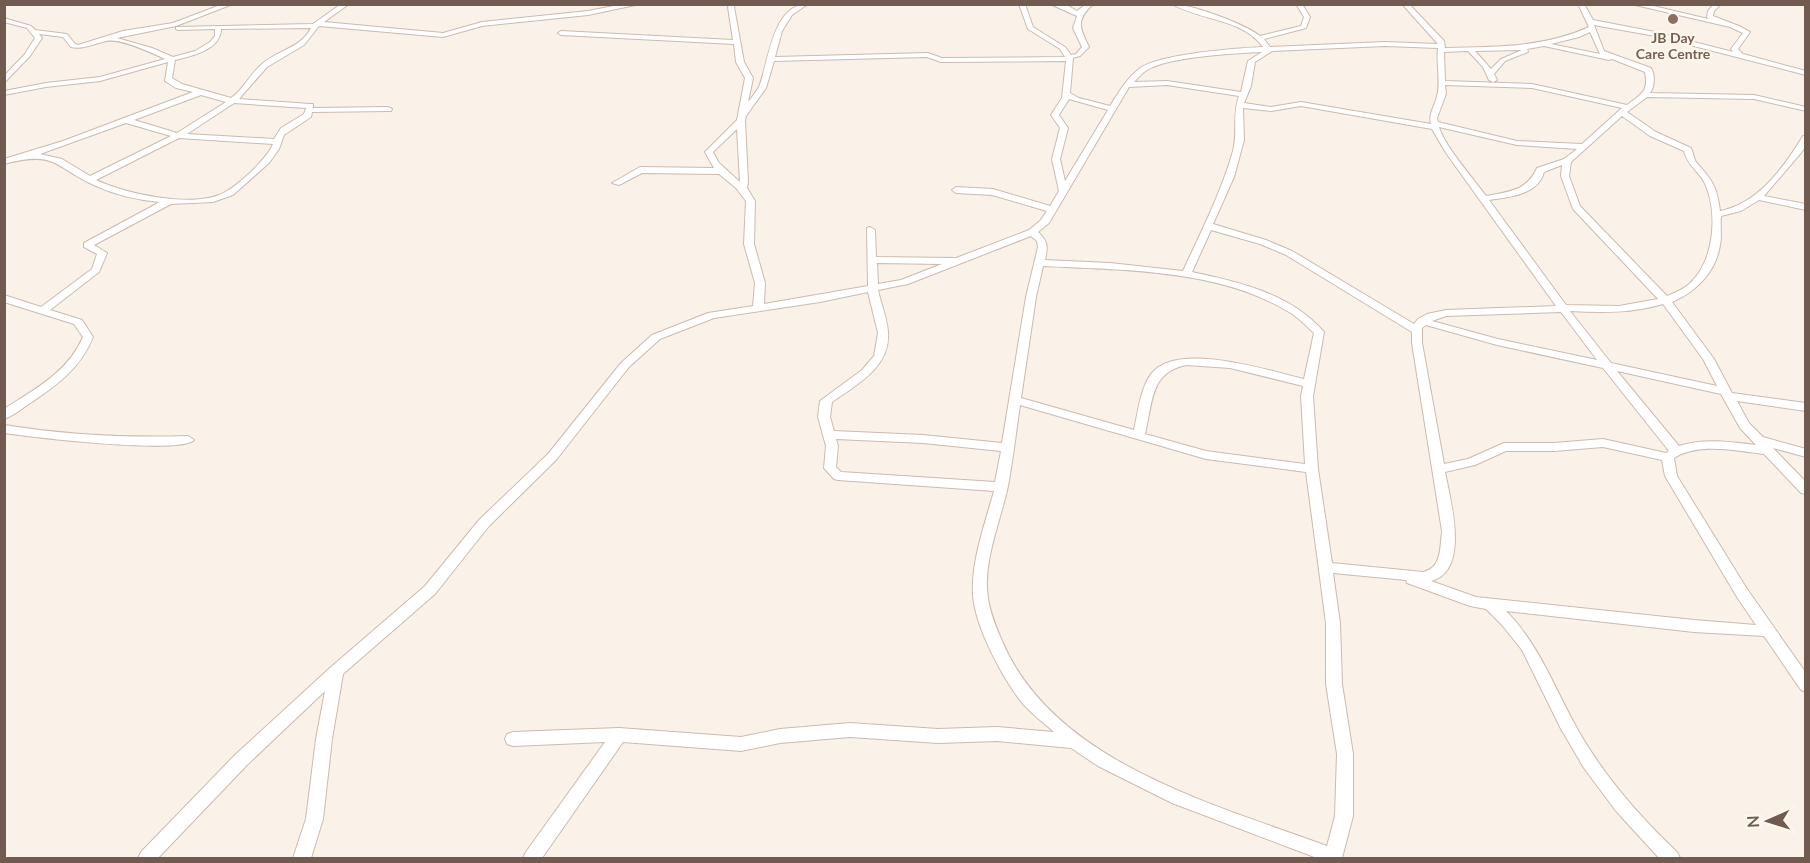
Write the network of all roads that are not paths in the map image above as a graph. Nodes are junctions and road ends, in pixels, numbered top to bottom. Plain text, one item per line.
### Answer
1 (230, 4) edge
2 (346, 4) edge
3 (637, 4) edge
4 (805, 4) edge
5 (1022, 4) edge
6 (1053, 4) edge
7 (1090, 4) edge
8 (1175, 4) edge
9 (1299, 4) edge
10 (1405, 4) edge
11 (1581, 4) edge
12 (1634, 4) edge
13 (1718, 4) edge
14 (731, 5) edge
15 (1079, 13) junction
16 (4, 20) edge
17 (317, 25) junction
18 (1591, 26) junction
19 (1737, 27) junction
20 (156, 28) junction
21 (218, 28) junction
22 (35, 33) junction
23 (561, 33) dead end
24 (110, 38) junction
25 (1259, 38) junction
26 (738, 42) junction
27 (1537, 45) junction
28 (1441, 48) junction
29 (150, 49) junction
30 (1734, 49) junction
31 (1269, 50) junction
32 (1468, 50) junction
33 (1714, 50) junction
34 (1741, 57) junction
35 (172, 58) junction
36 (1070, 58) junction
37 (1610, 58) junction
38 (771, 59) junction
39 (138, 67) junction
40 (1806, 73) edge
41 (1490, 74) junction
42 (4, 81) edge
43 (1442, 83) junction
44 (1494, 84) junction
45 (1127, 86) junction
46 (202, 92) junction
47 (4, 93) edge
48 (1066, 94) junction
49 (1244, 95) junction
50 (1646, 95) junction
51 (231, 101) junction
52 (1239, 105) junction
53 (388, 109) dead end
54 (1113, 109) junction
55 (1625, 109) junction
56 (1806, 109) edge
57 (311, 110) junction
58 (742, 118) junction
59 (125, 120) junction
60 (1434, 125) junction
61 (179, 136) junction
62 (1806, 138) edge
63 (276, 142) junction
64 (1584, 147) junction
65 (24, 156) junction
66 (1567, 161) junction
67 (4, 162) edge
68 (724, 171) junction
69 (91, 179) junction
70 (615, 183) dead end
71 (1063, 189) junction
72 (742, 190) junction
73 (956, 190) dead end
74 (1757, 196) junction
75 (1483, 199) junction
76 (172, 200) junction
77 (1806, 207) edge
78 (1051, 209) junction
79 (1716, 214) junction
80 (1209, 226) junction
81 (870, 230) dead end
82 (1032, 232) junction
83 (871, 260) junction
84 (960, 261) junction
85 (1040, 263) junction
86 (1186, 275) junction
87 (873, 290) junction
88 (763, 294) junction
89 (4, 298) edge
90 (1666, 301) junction
91 (775, 304) junction
92 (758, 307) junction
93 (1564, 308) junction
94 (44, 310) junction
95 (1420, 326) junction
96 (1604, 363) junction
97 (1310, 384) junction
98 (1726, 393) junction
99 (1014, 400) junction
100 (1806, 407) edge
101 (4, 415) edge
102 (4, 429) edge
103 (831, 435) junction
104 (1138, 436) junction
105 (188, 440) dead end
106 (1762, 445) junction
107 (1008, 448) junction
108 (1671, 453) junction
109 (1806, 453) edge
110 (1312, 469) junction
111 (1438, 469) junction
112 (1001, 487) junction
113 (1806, 490) edge
114 (1325, 567) junction
115 (1407, 577) junction
116 (1490, 604) junction
117 (1768, 631) junction
118 (336, 671) junction
119 (1806, 686) edge
120 (619, 735) junction
121 (513, 739) dead end
122 (1074, 741) junction
123 (147, 858) edge
124 (302, 858) edge
125 (532, 858) edge
126 (1334, 858) edge
127 (1671, 858) edge

1 - 20 street
2 - 17 street
3 - 17 street
4 - 38 street
5 - 36 street
6 - 15 street
7 - 15 street
8 - 25 street
9 - 25 street
10 - 28 street
11 - 18 street
12 - 19 street
13 - 19 street
14 - 26 street
15 - 36 street
16 - 22 street
17 - 21 street
17 - 51 street
18 - 27 street
18 - 33 street
18 - 37 street
19 - 30 street
20 - 21 street
20 - 24 street
21 - 35 street
22 - 24 street
22 - 42 street
23 - 26 street
24 - 29 street
25 - 31 street
26 - 58 street
27 - 32 street
27 - 37 street
27 - 41 street
28 - 31 street
28 - 32 street
28 - 43 street
29 - 35 street
29 - 39 street
30 - 33 street
30 - 34 street
31 - 45 street
31 - 49 street
32 - 41 street
33 - 34 street
34 - 40 street
35 - 39 street
35 - 46 street
36 - 38 street
36 - 48 street
37 - 50 street
38 - 58 street
39 - 47 street
41 - 44 street
43 - 44 street
43 - 60 street
44 - 55 street
45 - 49 street
45 - 54 street
46 - 51 street
46 - 59 street
48 - 54 street
48 - 71 street
49 - 52 street
50 - 55 street
50 - 56 street
51 - 57 street
51 - 61 street
52 - 60 street
52 - 80 street
53 - 57 street
54 - 71 street
55 - 64 street
55 - 79 street
57 - 63 street
58 - 68 street
58 - 72 street
59 - 61 street
59 - 65 street
60 - 64 street
60 - 75 street
61 - 63 street
61 - 69 street
62 - 74 street
63 - 76 street
64 - 66 street
65 - 67 street
65 - 69 street
66 - 75 street
66 - 90 street
68 - 70 street
68 - 72 street
69 - 76 street
71 - 78 street
72 - 88 street
73 - 78 street
74 - 77 street
74 - 79 street
75 - 93 street
76 - 94 street
78 - 82 street
79 - 90 street
80 - 86 street
80 - 95 street
81 - 83 street
82 - 84 street
82 - 85 street
83 - 84 street
83 - 87 street
84 - 87 street
85 - 86 street
85 - 99 street
86 - 97 street
87 - 91 street
87 - 103 street
88 - 91 street
88 - 92 street
89 - 94 street
90 - 93 street
90 - 98 street
91 - 92 street
92 - 118 street
93 - 95 street
93 - 96 street
94 - 101 street
95 - 96 street
95 - 111 street
96 - 98 street
96 - 108 street
97 - 104 street
97 - 110 street
98 - 100 street
98 - 106 street
99 - 104 street
99 - 107 street
102 - 105 street
103 - 107 street
103 - 112 street
104 - 110 street
106 - 108 street
106 - 109 street
106 - 113 street
107 - 112 street
108 - 111 street
108 - 117 street
110 - 114 street
111 - 115 street
112 - 122 street
114 - 115 street
114 - 126 street
115 - 116 street
116 - 117 street
116 - 127 street
117 - 119 street
118 - 123 street
118 - 124 street
120 - 121 street
120 - 122 street
120 - 125 street
122 - 126 street

